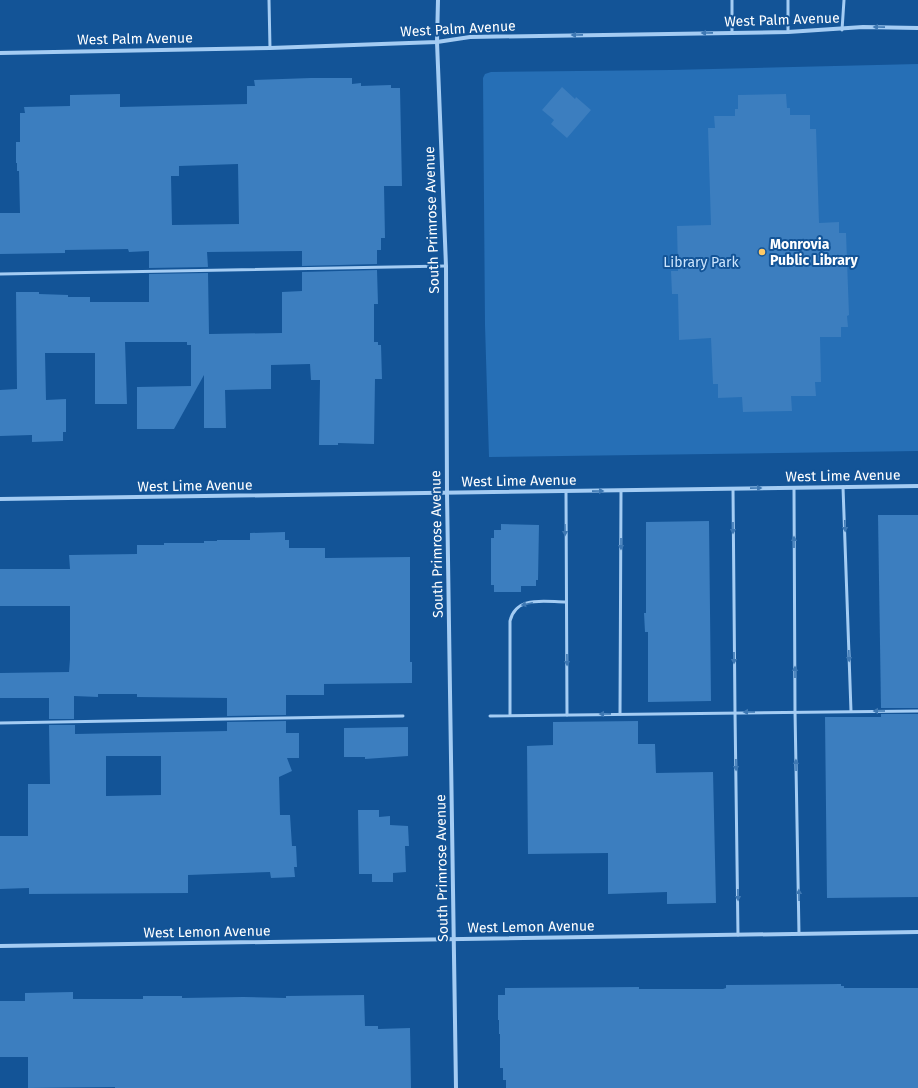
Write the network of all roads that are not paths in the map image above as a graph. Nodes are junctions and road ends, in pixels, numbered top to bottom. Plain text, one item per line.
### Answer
1 (269, 0) edge
2 (438, 0) edge
3 (732, 0) edge
4 (788, 0) edge
5 (844, 0) edge
6 (918, 28) edge
7 (842, 30) junction
8 (788, 32) junction
9 (732, 33) junction
10 (437, 42) junction
11 (270, 48) junction
12 (0, 53) edge
13 (446, 266) junction
14 (0, 274) edge
15 (918, 486) edge
16 (843, 487) junction
17 (733, 488) junction
18 (794, 488) junction
19 (566, 491) junction
20 (621, 491) junction
21 (447, 494) junction
22 (0, 499) edge
23 (566, 602) junction
24 (918, 711) edge
25 (735, 712) junction
26 (795, 712) junction
27 (851, 712) junction
28 (620, 714) junction
29 (510, 715) junction
30 (567, 715) junction
31 (403, 716) dead end
32 (490, 716) dead end
33 (0, 723) edge
34 (918, 932) edge
35 (800, 934) junction
36 (738, 935) junction
37 (454, 940) junction
38 (0, 946) edge
39 (456, 1088) edge

1 - 11 lane
2 - 10 street, South Primrose Avenue
3 - 9 lane
4 - 8 lane
5 - 7 lane
6 -> 7 street, West Palm Avenue
7 - 8 street, West Palm Avenue
8 - 9 street, West Palm Avenue
9 -> 10 street, West Palm Avenue
10 - 11 street, West Palm Avenue
10 - 13 street, South Primrose Avenue
11 - 12 street, West Palm Avenue
13 - 14 lane
13 - 21 street, South Primrose Avenue
15 - 16 street, West Lime Avenue
16 - 18 street, West Lime Avenue
16 -> 27 lane
17 -> 18 street, West Lime Avenue
17 - 20 street, West Lime Avenue
17 -> 25 lane
26 -> 18 lane
19 -> 20 street, West Lime Avenue
19 - 21 street, West Lime Avenue
19 -> 23 lane
20 -> 28 lane
21 - 22 street, West Lime Avenue
21 - 37 street, South Primrose Avenue
23 -> 29 lane
23 -> 30 lane
24 -> 27 lane
26 -> 25 lane
25 - 28 lane
25 -> 36 lane
26 - 27 lane
35 -> 26 lane
28 -> 30 lane
29 - 30 lane
29 - 32 lane
31 - 33 lane
34 - 35 street, West Lemon Avenue
35 - 36 street, West Lemon Avenue
36 - 37 street, West Lemon Avenue
37 - 38 street, West Lemon Avenue
37 - 39 street, South Primrose Avenue

